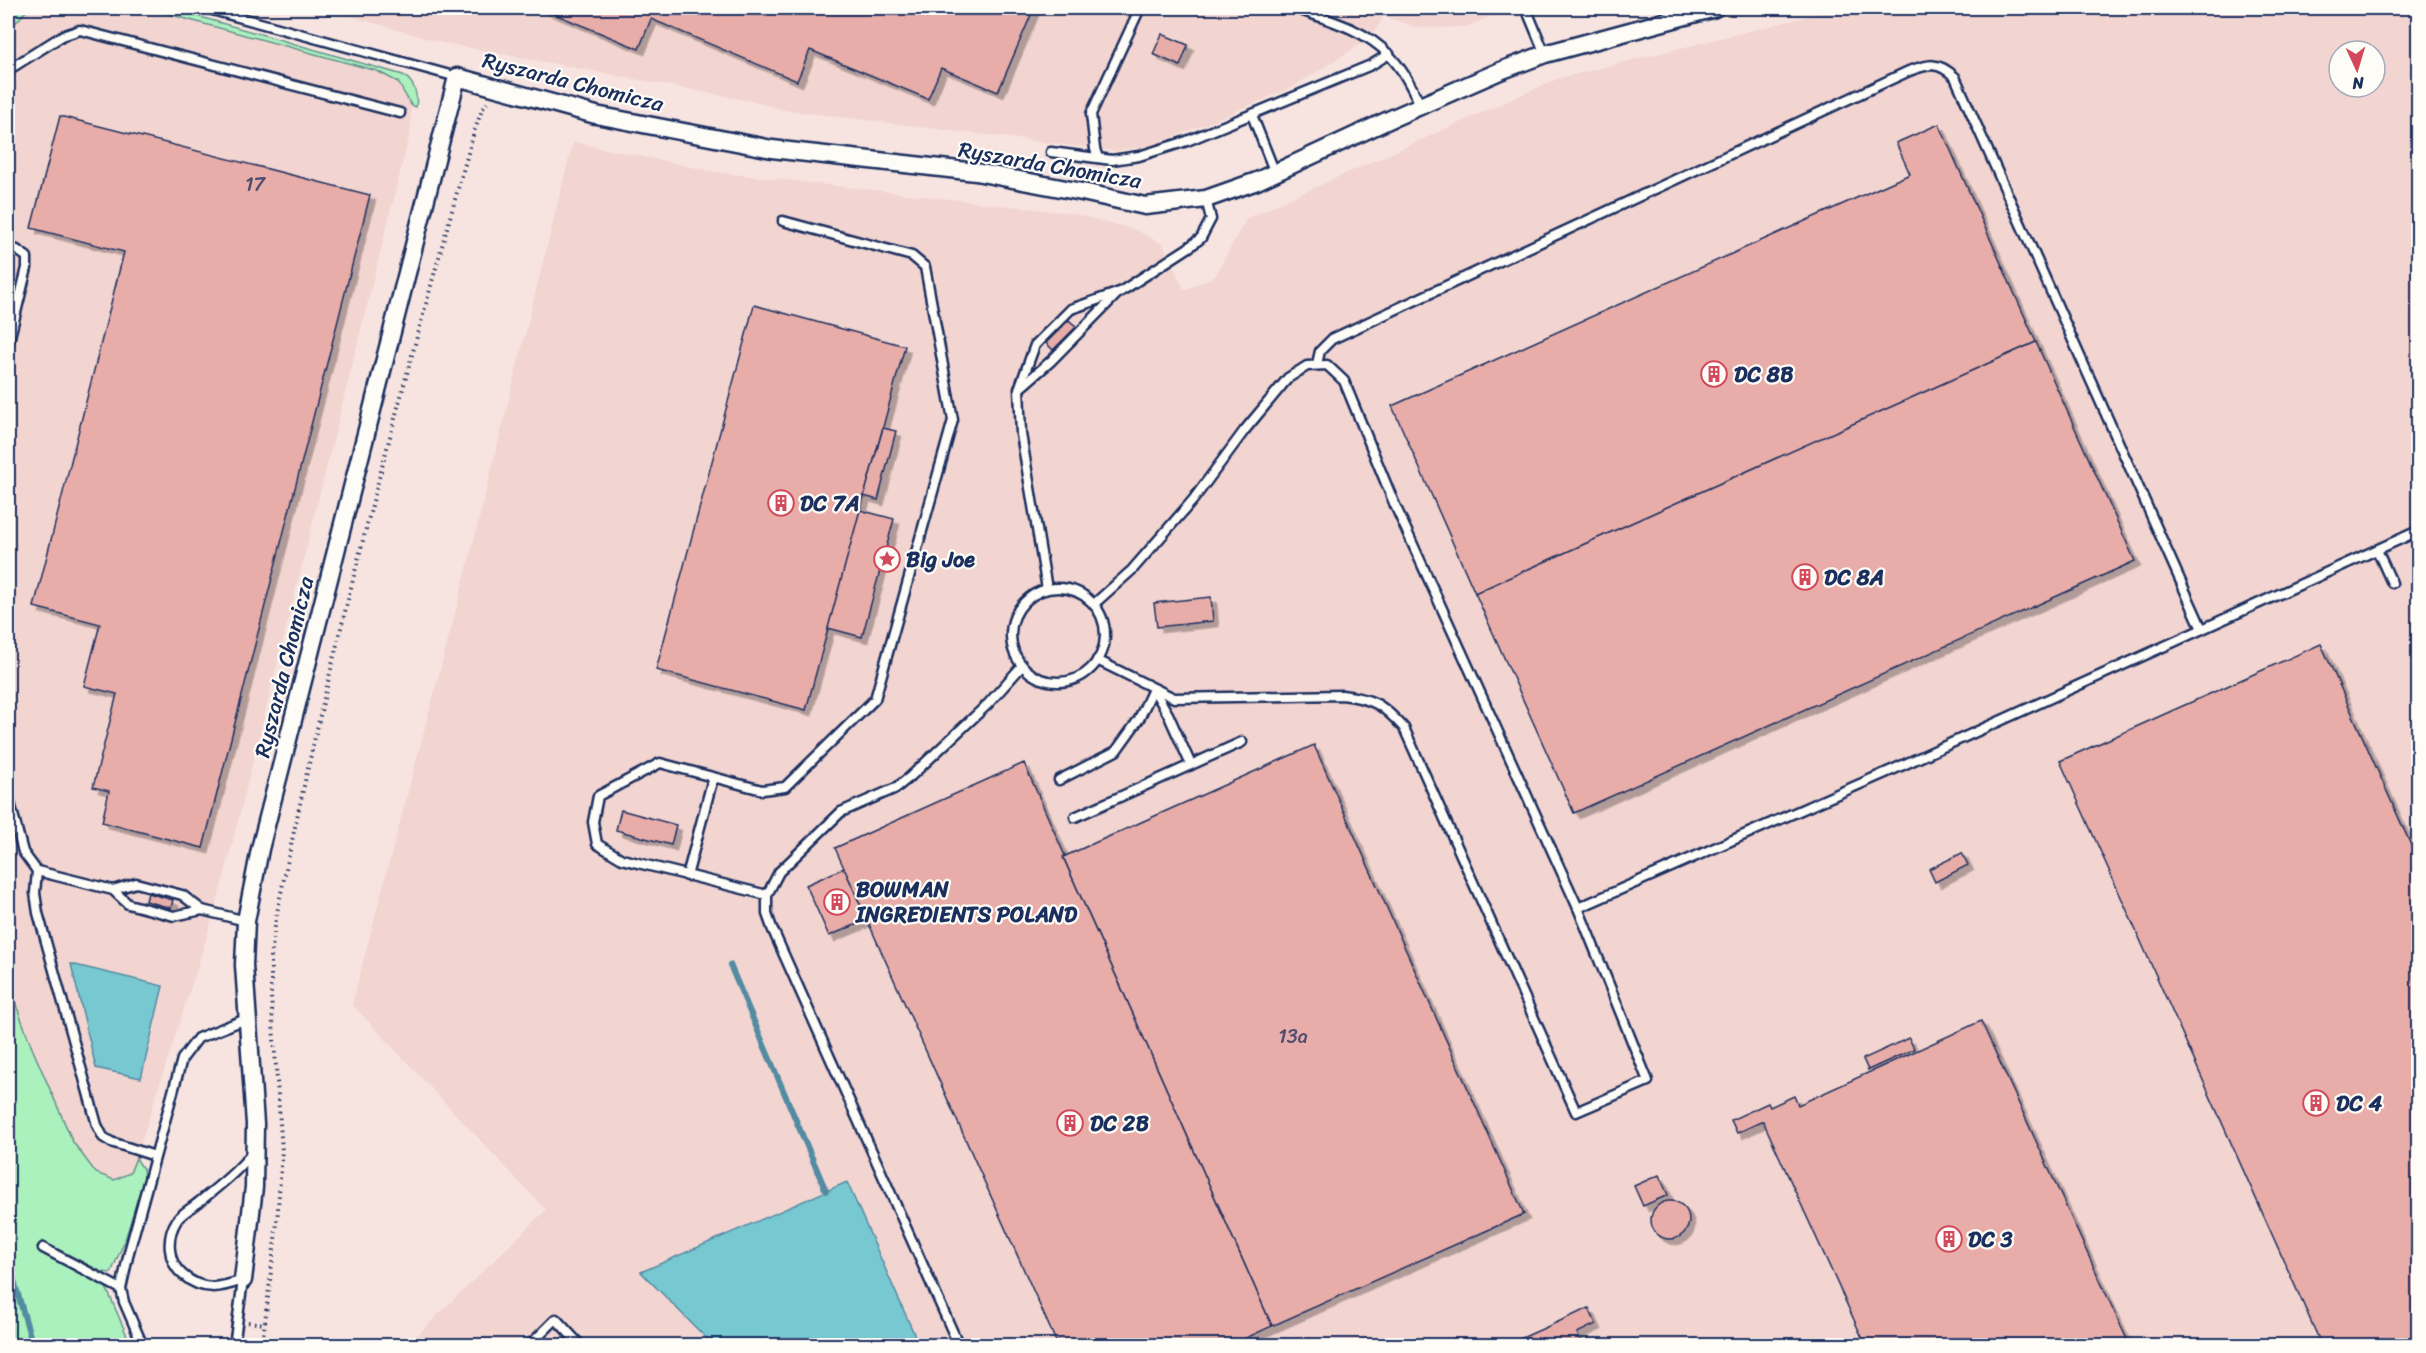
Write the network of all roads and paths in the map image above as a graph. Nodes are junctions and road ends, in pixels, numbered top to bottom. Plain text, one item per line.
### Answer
1 (205, 8) edge
2 (1140, 8) edge
3 (1294, 8) edge
4 (1526, 8) edge
5 (1715, 8) edge
6 (1389, 54) junction
7 (1545, 54) junction
8 (8, 70) edge
9 (457, 77) junction
10 (495, 86) junction
11 (1421, 106) junction
12 (400, 113) dead end
13 (1252, 115) junction
14 (1051, 152) dead end
15 (1098, 158) junction
16 (1275, 173) junction
17 (1206, 199) junction
18 (783, 221) dead end
19 (8, 247) edge
20 (1120, 291) junction
21 (8, 345) edge
22 (1317, 364) junction
23 (1019, 389) junction
24 (2418, 531) edge
25 (2377, 550) junction
26 (2392, 583) dead end
27 (1047, 589) junction
28 (1094, 604) junction
29 (2202, 629) junction
30 (1097, 660) junction
31 (1021, 667) junction
32 (1153, 689) junction
33 (1242, 742) dead end
34 (1191, 765) junction
35 (713, 778) junction
36 (1059, 780) dead end
37 (8, 795) edge
38 (1075, 817) dead end
39 (36, 871) junction
40 (687, 876) junction
41 (113, 890) junction
42 (767, 895) junction
43 (1578, 908) junction
44 (202, 910) junction
45 (246, 921) junction
46 (246, 1019) junction
47 (255, 1149) junction
48 (155, 1156) junction
49 (43, 1248) dead end
50 (243, 1280) junction
51 (121, 1289) junction
52 (143, 1346) edge
53 (234, 1346) edge
54 (262, 1346) edge
55 (529, 1346) edge
56 (582, 1346) edge
57 (959, 1346) edge

1 - 9 lane, Ryszarda Chomicza
2 - 15 lane
3 - 6 lane
4 - 7 lane
5 - 7 street, Ryszarda Chomicza
6 - 11 lane
6 - 13 lane
7 - 11 street, Ryszarda Chomicza
8 - 12 lane
9 - 10 street, Ryszarda Chomicza
9 - 45 street, Ryszarda Chomicza
10 - 17 street, Ryszarda Chomicza
10 - 54 path
11 - 16 street, Ryszarda Chomicza
13 - 15 lane
13 - 16 lane
14 - 15 lane
16 - 17 street, Ryszarda Chomicza
17 - 20 lane
18 - 35 lane
19 - 21 lane
20 - 23 lane
20 - 23 lane
22 - 28 lane
22 - 29 lane
22 - 43 lane
23 - 27 lane
24 - 25 lane
25 - 26 lane
25 - 29 lane
27 - 28 lane
27 - 31 lane
28 - 30 lane
29 - 43 lane
30 - 31 lane
30 - 32 lane
31 - 42 lane
32 - 34 lane
32 - 36 lane
32 - 43 lane
33 - 34 lane
34 - 38 lane
35 - 40 lane
35 - 40 lane
37 - 39 lane
39 - 41 lane
39 - 48 lane
40 - 42 lane
41 - 44 lane
41 - 44 lane
42 - 57 lane
44 - 45 lane
45 - 46 street, Ryszarda Chomicza
46 - 47 street, Ryszarda Chomicza
46 - 48 lane
47 - 50 street, Ryszarda Chomicza
47 - 50 lane
48 - 51 lane
49 - 51 lane
50 - 53 lane
51 - 52 lane
55 - 56 lane

